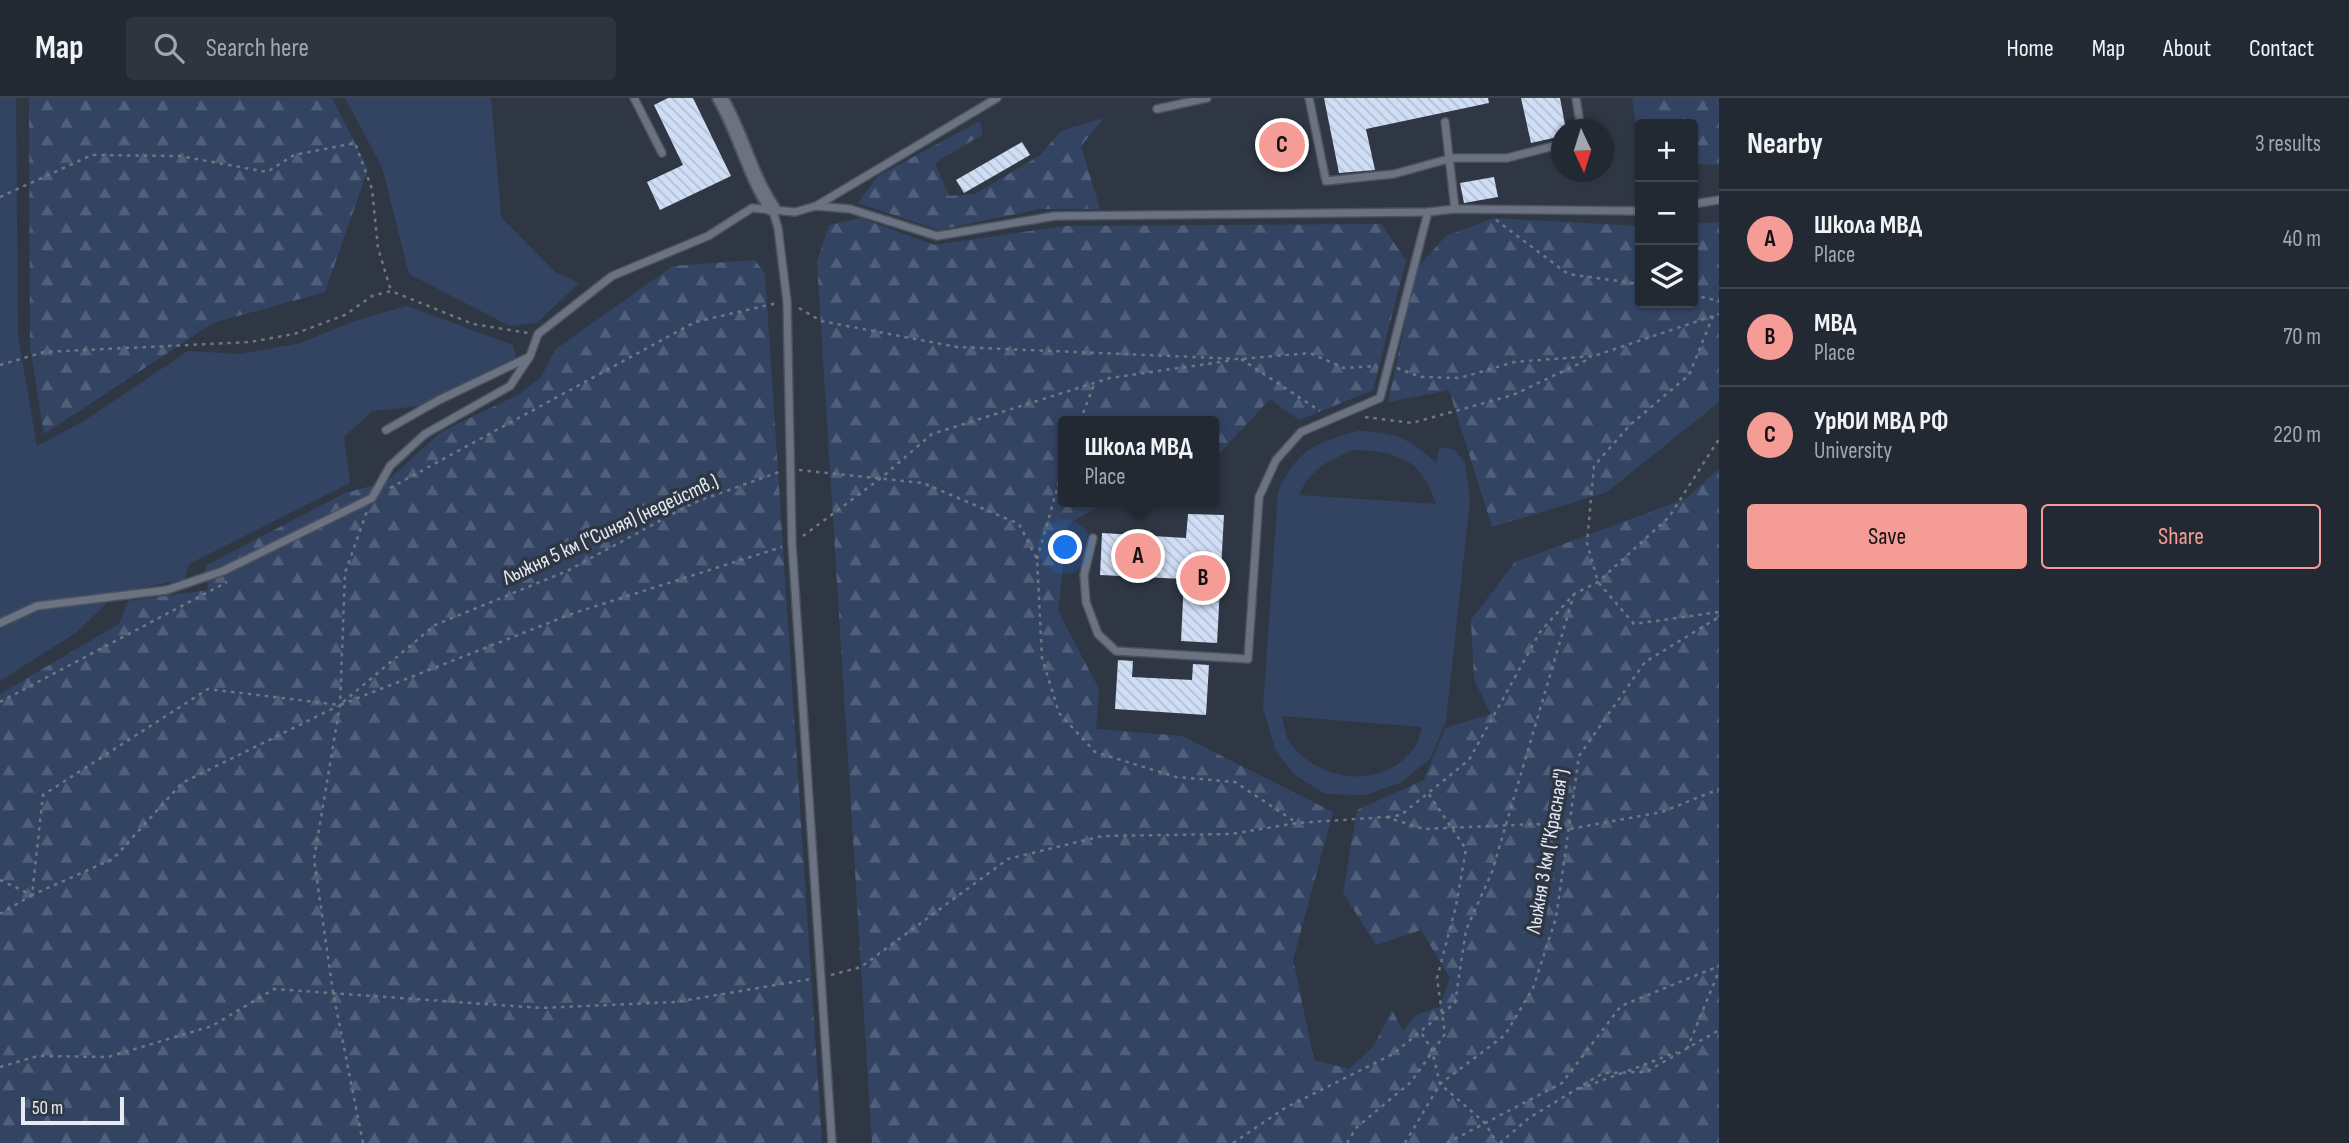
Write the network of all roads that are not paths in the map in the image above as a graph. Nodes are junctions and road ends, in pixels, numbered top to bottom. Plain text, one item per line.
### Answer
1 (634, 98) edge
2 (720, 98) edge
3 (997, 98) edge
4 (1207, 98) edge
5 (1309, 98) edge
6 (1576, 98) edge
7 (1157, 109) dead end
8 (1579, 119) edge
9 (1445, 122) dead end
10 (1551, 147) edge
11 (662, 153) dead end
12 (1452, 158) junction
13 (1719, 200) edge
14 (1698, 203) edge
15 (816, 206) junction
16 (772, 208) junction
17 (1455, 209) junction
18 (1635, 211) edge
19 (1428, 212) junction
20 (530, 356) junction
21 (386, 430) dead end
22 (1093, 538) dead end
23 (0, 623) edge
24 (832, 1143) edge

1 - 11 lane
2 - 16 street
3 - 15 lane
4 - 7 lane
5 - 12 lane
6 - 8 lane
9 - 12 lane
10 - 12 lane
12 - 17 lane
13 - 14 lane
15 - 16 lane
15 - 19 lane
16 - 20 lane
16 - 24 lane
17 - 18 lane
17 - 19 lane
19 - 22 lane
20 - 21 lane
20 - 23 lane

